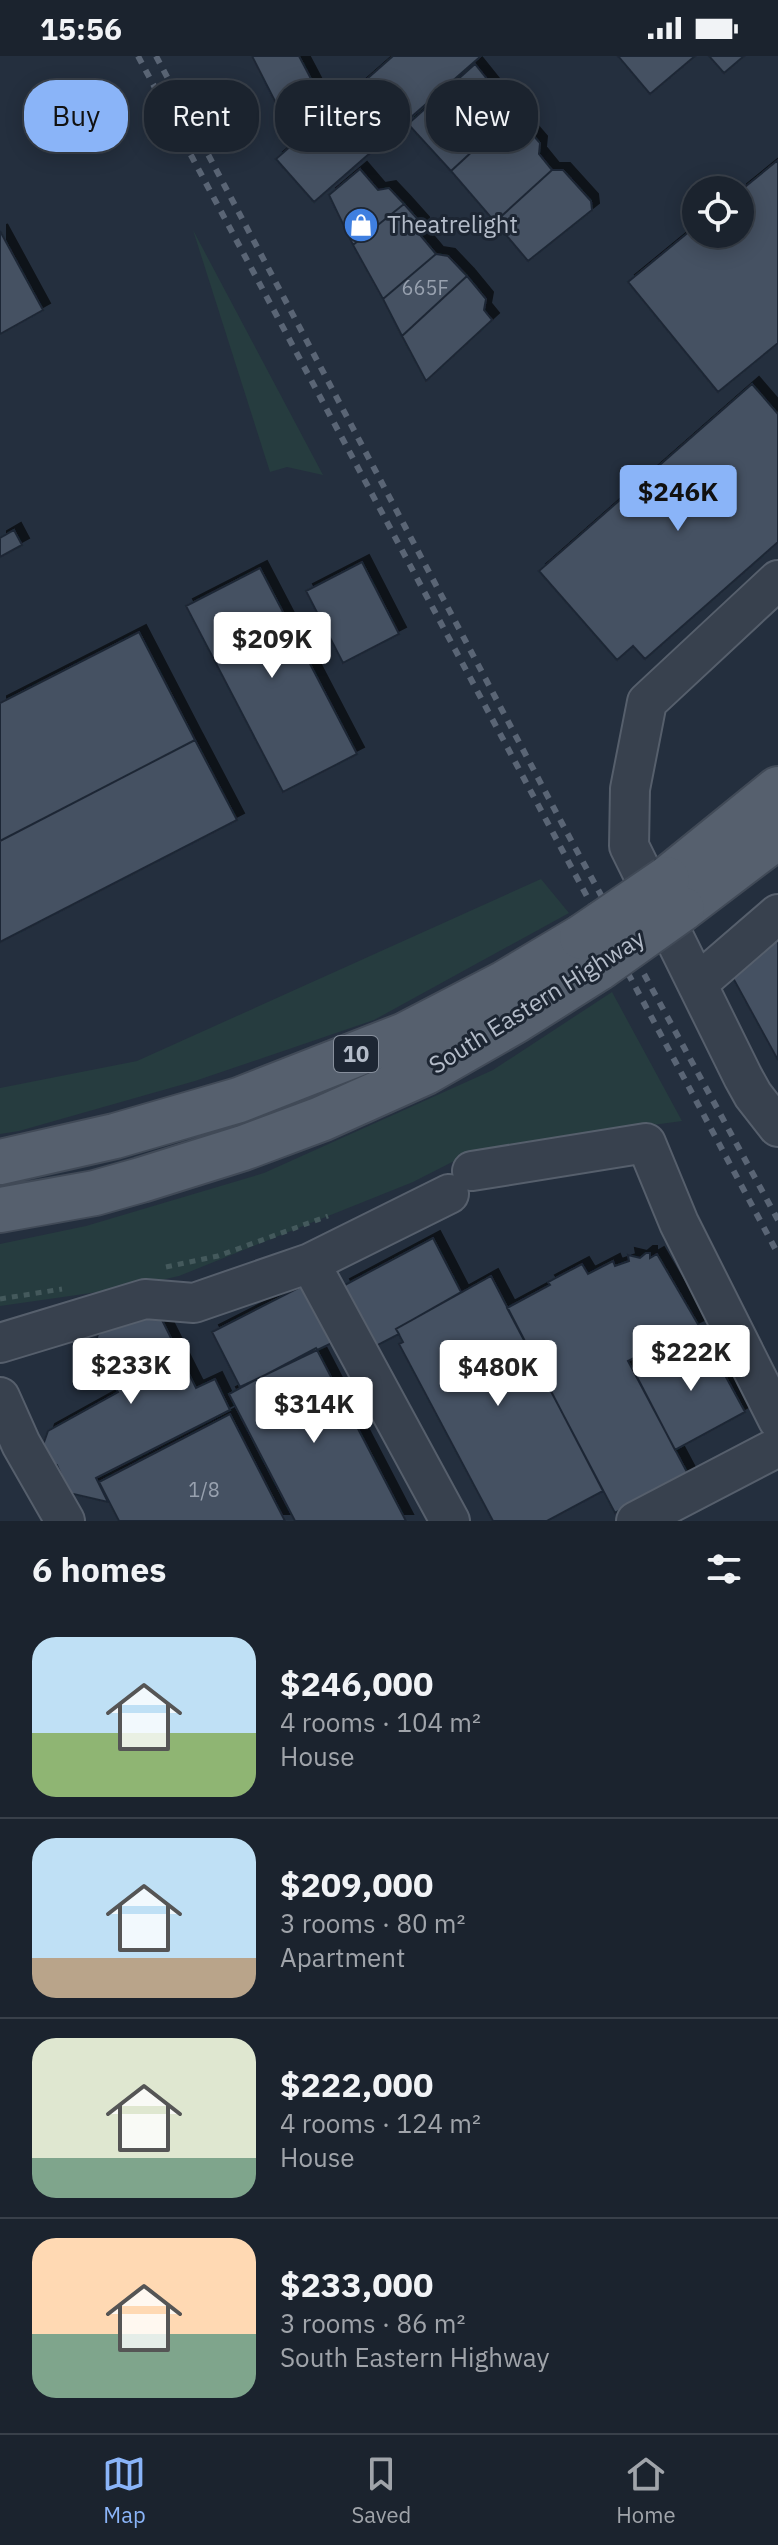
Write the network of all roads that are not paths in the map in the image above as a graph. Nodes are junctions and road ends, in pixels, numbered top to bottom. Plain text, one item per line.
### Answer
1 (778, 580) edge
2 (778, 789) edge
3 (778, 836) edge
4 (675, 894) junction
5 (778, 914) edge
6 (591, 953) junction
7 (697, 984) junction
8 (778, 1127) edge
9 (0, 1162) edge
10 (0, 1210) edge
11 (310, 1263) junction
12 (0, 1343) edge
13 (0, 1397) edge
14 (778, 1420) edge
15 (778, 1447) edge
16 (11, 1450) edge
17 (65, 1521) edge
18 (450, 1521) edge
19 (636, 1521) edge

1 - 7 lane
2 - 4 main road, South Eastern Highway / 10
3 - 4 main road, South Eastern Highway / 10
4 - 6 main road, South Eastern Highway / 10, bridge
5 - 7 lane
6 - 9 main road, South Eastern Highway / 10
6 - 10 main road, South Eastern Highway / 10
7 - 8 lane
11 - 12 lane
11 - 14 lane
11 - 18 lane
13 - 16 lane
15 - 19 lane
16 - 17 lane

